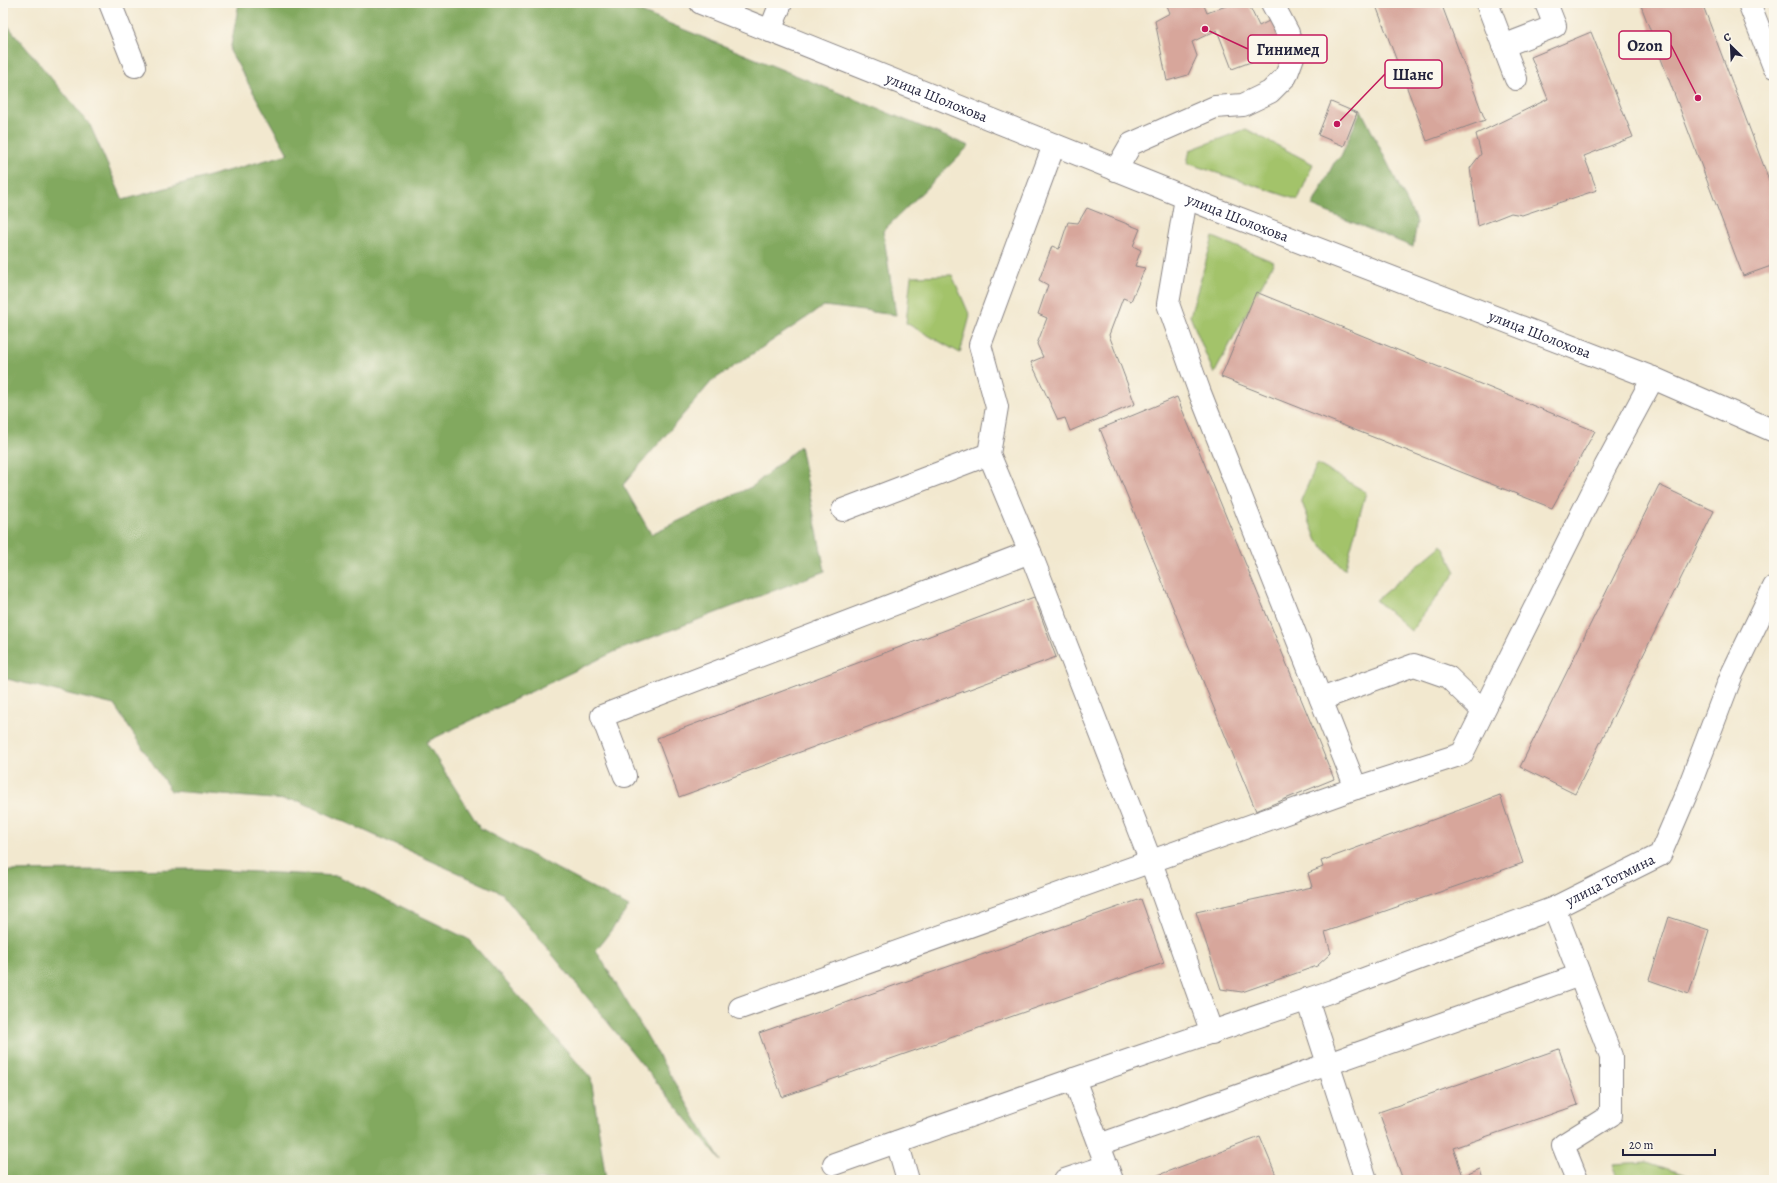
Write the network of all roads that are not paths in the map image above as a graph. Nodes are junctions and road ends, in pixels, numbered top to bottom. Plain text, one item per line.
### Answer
1 (110, 3) edge
2 (701, 3) edge
3 (781, 3) edge
4 (1272, 3) edge
5 (1487, 3) edge
6 (1546, 3) edge
7 (1749, 3) edge
8 (770, 31) junction
9 (1503, 46) junction
10 (135, 66) dead end
11 (1774, 67) edge
12 (1516, 80) dead end
13 (1054, 145) junction
14 (1116, 170) junction
15 (1186, 198) junction
16 (1653, 378) junction
17 (1774, 431) edge
18 (989, 454) junction
19 (843, 510) dead end
20 (1030, 552) junction
21 (1774, 587) edge
22 (1321, 699) junction
23 (1482, 710) junction
24 (625, 776) dead end
25 (1356, 788) junction
26 (1151, 862) junction
27 (1554, 908) junction
28 (1580, 975) junction
29 (1307, 999) junction
30 (740, 1008) dead end
31 (1212, 1033) junction
32 (1328, 1064) junction
33 (1074, 1079) junction
34 (897, 1142) junction
35 (1099, 1145) junction
36 (834, 1164) dead end
37 (1110, 1173) edge
38 (908, 1180) edge
39 (1066, 1180) edge
40 (1366, 1180) edge
41 (1577, 1180) edge

1 - 10 street
2 - 8 street, улица Шолохова
3 - 8 street
4 - 14 street
5 - 9 street
6 - 9 street
7 - 11 street
8 - 13 street, улица Шолохова
9 - 12 street
13 - 14 street, улица Шолохова
13 - 18 street
14 - 15 street, улица Шолохова
15 - 16 street, улица Шолохова
15 - 22 street
16 - 17 street, улица Шолохова
16 - 23 street
18 - 19 street
18 - 20 street
20 - 24 street
20 - 26 street
21 - 27 street, улица Тотмина
22 - 23 street
22 - 25 street
23 - 25 street
25 - 26 street
26 - 30 street
26 - 31 street
27 - 28 street
27 - 29 street, улица Тотмина
28 - 32 street
28 - 41 street
29 - 31 street, улица Тотмина
29 - 32 street
31 - 33 street, улица Тотмина
32 - 35 street
32 - 40 street
33 - 34 street, улица Тотмина
33 - 35 street
34 - 36 street, улица Тотмина
34 - 38 street
35 - 37 street
37 - 39 street

